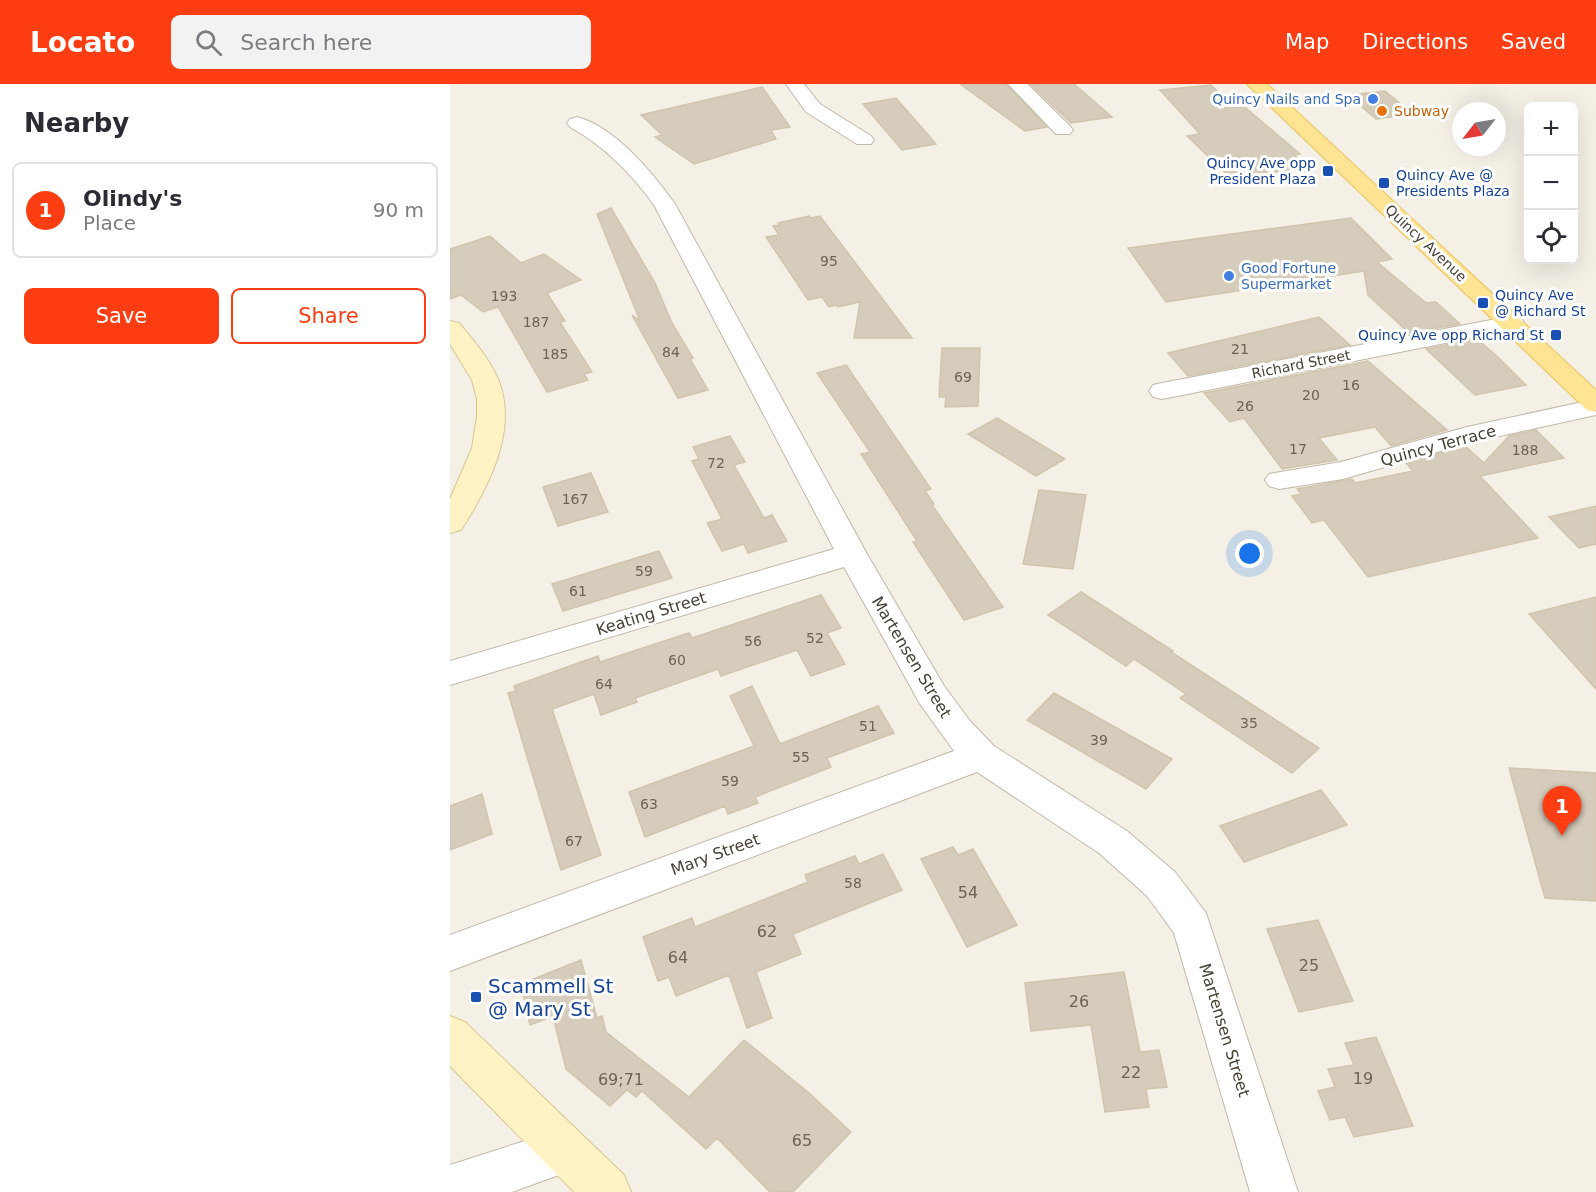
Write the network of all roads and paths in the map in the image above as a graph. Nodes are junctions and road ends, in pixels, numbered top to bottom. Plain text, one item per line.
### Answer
1 (795, 84) edge
2 (1017, 84) edge
3 (1256, 84) edge
4 (576, 123) dead end
5 (1063, 130) dead end
6 (864, 140) dead end
7 (1512, 323) junction
8 (450, 328) edge
9 (1162, 391) dead end
10 (1596, 406) edge
11 (1279, 480) dead end
12 (450, 523) edge
13 (852, 554) junction
14 (450, 673) edge
15 (981, 756) junction
16 (450, 953) edge
17 (450, 1036) edge
18 (565, 1151) junction
19 (450, 1189) edge
20 (607, 1192) edge
21 (1274, 1192) edge

1 - 6 street
2 - 5 street
3 - 7 main road, Quincy Avenue
4 - 13 street, Martensen Street
7 - 9 street, Richard Street
7 - 10 main road, Quincy Avenue
8 - 12 street
10 - 11 street, Quincy Terrace
13 - 14 street, Keating Street
13 - 15 street, Martensen Street
15 - 16 street, Mary Street
15 - 21 street, Martensen Street
17 - 18 street
18 - 19 street
18 - 20 street

